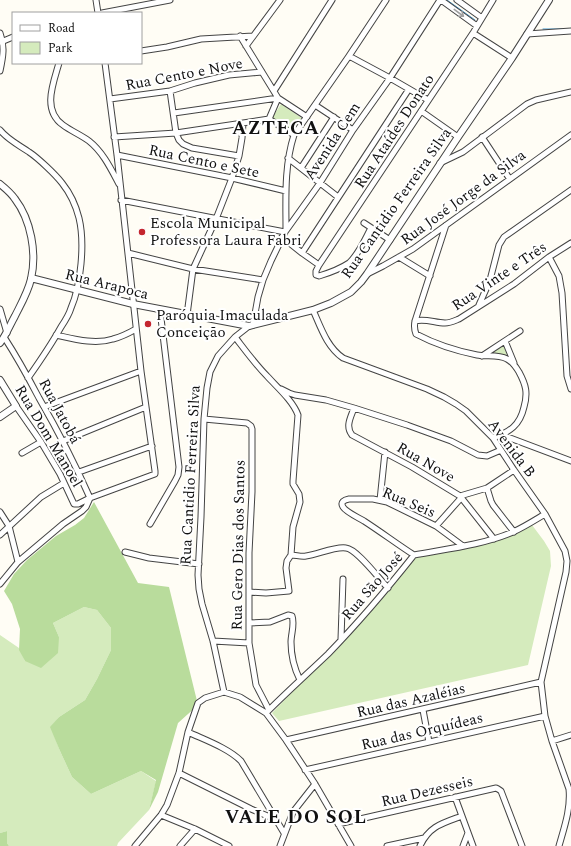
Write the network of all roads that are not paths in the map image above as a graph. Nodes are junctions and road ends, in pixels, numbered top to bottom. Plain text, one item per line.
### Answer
1 (96, 0) edge
2 (170, 0) edge
3 (280, 0) edge
4 (332, 0) edge
5 (386, 0) edge
6 (440, 0) edge
7 (457, 0) edge
8 (493, 0) edge
9 (550, 0) edge
10 (98, 12) edge
11 (107, 12) edge
12 (482, 18) junction
13 (476, 26) junction
14 (571, 31) edge
15 (0, 33) edge
16 (473, 33) junction
17 (527, 34) junction
18 (12, 36) edge
19 (240, 36) junction
20 (253, 36) junction
21 (1, 41) edge
22 (246, 46) junction
23 (142, 51) edge
24 (349, 56) junction
25 (512, 58) junction
26 (59, 64) edge
27 (105, 64) edge
28 (0, 71) edge
29 (262, 72) junction
30 (390, 78) junction
31 (409, 88) junction
32 (170, 91) junction
33 (274, 91) junction
34 (571, 92) edge
35 (278, 98) junction
36 (110, 99) junction
37 (428, 100) junction
38 (315, 105) junction
39 (421, 111) junction
40 (174, 114) junction
41 (307, 117) junction
42 (334, 117) junction
43 (269, 119) junction
44 (243, 123) junction
45 (0, 130) edge
46 (353, 130) junction
47 (176, 133) junction
48 (294, 135) junction
49 (571, 135) edge
50 (114, 137) junction
51 (458, 137) junction
52 (482, 138) junction
53 (117, 155) junction
54 (239, 156) junction
55 (288, 158) junction
56 (440, 163) junction
57 (301, 168) junction
58 (232, 178) junction
59 (509, 178) junction
60 (320, 183) junction
61 (0, 184) edge
62 (120, 186) junction
63 (571, 190) edge
64 (286, 191) junction
65 (338, 197) junction
66 (121, 200) junction
67 (216, 219) junction
68 (364, 223) dead end
69 (446, 225) junction
70 (371, 228) junction
71 (284, 233) junction
72 (390, 240) junction
73 (571, 243) edge
74 (128, 253) junction
75 (302, 253) junction
76 (399, 257) junction
77 (549, 257) junction
78 (319, 266) junction
79 (193, 269) junction
80 (367, 274) junction
81 (430, 276) junction
82 (31, 278) junction
83 (263, 280) junction
84 (77, 291) junction
85 (133, 304) junction
86 (479, 306) junction
87 (0, 309) edge
88 (160, 310) junction
89 (313, 310) junction
90 (187, 315) junction
91 (1, 320) edge
92 (415, 321) junction
93 (251, 326) junction
94 (136, 330) junction
95 (520, 331) dead end
96 (5, 335) junction
97 (56, 335) junction
98 (235, 337) junction
99 (505, 341) junction
100 (0, 343) edge
101 (482, 356) junction
102 (514, 364) junction
103 (141, 371) junction
104 (28, 378) junction
105 (0, 380) edge
106 (275, 385) junction
107 (571, 389) edge
108 (16, 406) junction
109 (44, 406) junction
110 (146, 408) junction
111 (354, 408) junction
112 (0, 417) edge
113 (204, 418) junction
114 (502, 435) junction
115 (493, 438) junction
116 (63, 441) junction
117 (41, 442) junction
118 (152, 446) junction
119 (501, 450) junction
120 (385, 452) junction
121 (22, 454) dead end
122 (571, 461) edge
123 (514, 470) junction
124 (79, 472) junction
125 (64, 483) junction
126 (487, 488) junction
127 (460, 497) junction
128 (90, 498) junction
129 (380, 500) junction
130 (0, 512) edge
131 (545, 514) junction
132 (150, 524) dead end
133 (9, 526) junction
134 (436, 526) junction
135 (514, 532) junction
136 (0, 534) edge
137 (494, 539) junction
138 (463, 546) junction
139 (125, 552) dead end
140 (291, 555) junction
141 (414, 556) junction
142 (18, 562) junction
143 (198, 564) junction
144 (344, 579) dead end
145 (0, 584) edge
146 (388, 588) junction
147 (249, 592) junction
148 (249, 623) junction
149 (341, 639) junction
150 (212, 641) junction
151 (249, 643) junction
152 (300, 680) junction
153 (541, 682) junction
154 (224, 692) junction
155 (423, 710) junction
156 (267, 712) junction
157 (545, 716) junction
158 (188, 732) junction
159 (571, 735) edge
160 (286, 740) junction
161 (552, 741) junction
162 (430, 742) junction
163 (305, 770) junction
164 (179, 773) junction
165 (315, 784) junction
166 (455, 797) junction
167 (570, 811) edge
168 (161, 815) junction
169 (462, 816) junction
170 (277, 820) junction
171 (338, 824) junction
172 (195, 829) junction
173 (284, 833) junction
174 (468, 833) junction
175 (424, 838) junction
176 (135, 846) edge
177 (180, 846) edge
178 (229, 846) edge
179 (280, 846) edge
180 (351, 846) edge
181 (387, 846) edge
182 (420, 846) edge
183 (463, 846) edge
184 (473, 846) edge
185 (522, 846) edge
186 (559, 846) edge

1 - 10 street
2 - 11 street
3 - 20 street
4 - 33 street
5 - 24 street
6 -> 13 street
6 - 30 street, Avenida Cem
7 - 12 street
8 - 12 street, Rua Ataídes Donato
9 - 17 street, Rua Cantidio Ferreira Silva
12 - 13 street, Rua Ataídes Donato
13 - 16 street, Rua Ataídes Donato
14 - 17 street
15 - 21 street
16 - 25 street
16 - 37 street, Rua Ataídes Donato
17 - 25 street, Rua Cantidio Ferreira Silva
18 - 21 street
19 - 20 street
19 - 22 street
19 - 23 street
20 - 22 street
21 - 28 street
22 - 29 street
24 - 30 street
24 - 38 street
25 - 51 street, Rua Cantidio Ferreira Silva
26 - 62 street
27 - 36 street
29 - 32 street, Rua Cento e Nove
29 - 33 street
30 - 31 street
30 - 46 street, Avenida Cem
31 - 37 street
31 - 65 street
32 - 36 street, Rua Cento e Nove
32 - 40 street
33 - 35 street
34 - 52 street
35 - 40 street
35 - 41 street
35 - 43 street
36 - 50 street
37 - 39 street, Rua Ataídes Donato
38 - 41 street
38 - 42 street
39 - 51 street
39 - 78 street, Rua Ataídes Donato
40 - 47 street
41 - 48 street
42 - 46 street
42 - 57 street
43 - 44 street
43 - 48 street
44 - 47 street
44 - 54 street
45 - 84 street
46 - 60 street, Avenida Cem
47 - 50 street
47 - 54 street
48 - 55 street
49 - 59 street, Rua José Jorge da Silva
50 - 53 street
51 - 56 street, Rua Cantidio Ferreira Silva
52 - 56 street
52 - 59 street
53 - 58 street, Rua Cento e Sete
53 - 62 street
54 - 58 street
55 - 57 street
55 - 64 street
56 - 72 street, Rua Cantidio Ferreira Silva
57 - 60 street
58 - 64 street, Rua Cento e Sete
58 - 67 street
59 - 69 street, Rua José Jorge da Silva
60 - 65 street
60 - 71 street, Avenida Cem
61 - 82 street
62 - 66 street
63 - 86 street
64 - 71 street
65 - 75 street
66 - 67 street
66 - 74 street
67 - 71 street
67 - 79 street
68 - 70 street
69 - 76 street, Rua José Jorge da Silva
69 - 81 street
70 - 72 street
70 - 78 street, Rua Ataídes Donato
71 - 75 street
71 - 83 street, Avenida Cem
72 - 80 street, Rua Cantidio Ferreira Silva
73 - 77 street, Rua Vinte e Três
74 - 79 street
74 - 85 street
75 - 78 street
76 - 80 street, Rua José Jorge da Silva
76 - 81 street
77 - 86 street, Rua Vinte e Três
77 - 107 street
79 - 83 street
79 - 90 street
80 - 89 street, Rua Cantidio Ferreira Silva
81 - 92 street
82 - 84 street, Rua Arapoca
82 - 96 street
83 - 93 street, Avenida Cem
84 - 85 street, Rua Arapoca
84 - 97 street
85 - 88 street, Rua Arapoca
85 - 94 street
86 - 92 street, Rua Vinte e Três
87 - 91 street, Rua Jatobá
88 - 90 street, Rua Arapoca
88 - 132 street
89 - 93 street, Rua Cantidio Ferreira Silva
89 - 115 street, Avenida B
90 - 93 street, Rua Arapoca
91 - 96 street, Rua Jatobá
92 - 101 street
93 - 98 street, Rua Cantidio Ferreira Silva
94 - 97 street
94 - 103 street
95 - 99 street
96 - 100 street
96 - 104 street, Rua Jatobá
97 - 104 street
98 - 106 street
98 - 113 street, Rua Cantidio Ferreira Silva
99 - 101 street
99 - 102 street
101 - 102 street
102 - 114 street
103 - 109 street
103 - 110 street
104 - 109 street, Rua Jatobá
105 - 108 street, Rua Dom Manoel
106 - 111 street
106 - 140 street
108 - 112 street
108 - 117 street, Rua Dom Manoel
109 - 116 street, Rua Jatobá
110 - 116 street
110 - 118 street
111 - 119 street
111 - 120 street, Rua Nove
113 - 143 street, Rua Cantidio Ferreira Silva
113 - 147 street, Rua Gero Dias dos Santos
114 - 115 street
114 - 122 street
115 - 119 street, Avenida B
116 - 124 street, Rua Jatobá
117 - 121 street
117 - 125 street, Rua Dom Manoel
118 - 124 street
118 - 128 street
119 - 123 street, Avenida B
120 - 127 street, Rua Nove
120 - 129 street
123 - 126 street, Rua Nove
123 - 131 street, Avenida B
124 - 128 street, Rua Jatobá
125 - 128 street, Rua Dom Manoel
125 - 133 street
126 - 127 street, Rua Nove
126 - 135 street
127 - 134 street
127 - 137 street
128 - 142 street
129 - 134 street, Rua Seis
129 - 141 street, Rua Seis
130 - 133 street
131 - 135 street, Rua São José
131 - 153 street, Avenida B
133 - 136 street
133 - 142 street
134 - 138 street, Rua Seis
135 - 137 street, Rua São José
137 - 138 street, Rua São José
138 - 141 street, Rua São José
139 - 143 street
140 - 146 street
140 - 147 street
141 - 146 street, Rua São José
142 - 145 street
143 - 150 street, Rua Cantidio Ferreira Silva
144 - 149 street
146 - 149 street, Rua São José
147 - 148 street, Rua Gero Dias dos Santos
148 - 151 street, Rua Gero Dias dos Santos
148 - 152 street
149 - 152 street, Rua São José
150 - 151 street
150 - 154 street, Rua Cantidio Ferreira Silva
151 - 156 street, Rua Gero Dias dos Santos
152 - 156 street, Rua São José
153 - 155 street, Rua das Azaléias
153 - 157 street, Avenida B
154 - 156 street
154 - 158 street
155 - 160 street, Rua das Azaléias
155 - 162 street
156 - 160 street
157 - 161 street, Avenida B
157 - 162 street, Rua das Orquídeas
158 - 164 street
158 - 170 street
159 - 161 street
160 - 163 street
161 - 167 street, Avenida B
162 - 163 street, Rua das Orquídeas
163 - 165 street
164 - 168 street
164 - 170 street
165 - 171 street
165 - 173 street
166 - 169 street
166 - 171 street, Rua Dezesseis
166 - 185 street, Rua Dezesseis
167 - 186 street, Avenida B
168 - 172 street
168 - 176 street
169 - 174 street
169 - 175 street
170 - 173 street
171 - 180 street
172 - 177 street
172 - 178 street
173 - 179 street
174 - 183 street
174 - 184 street
175 - 181 street
175 - 182 street

